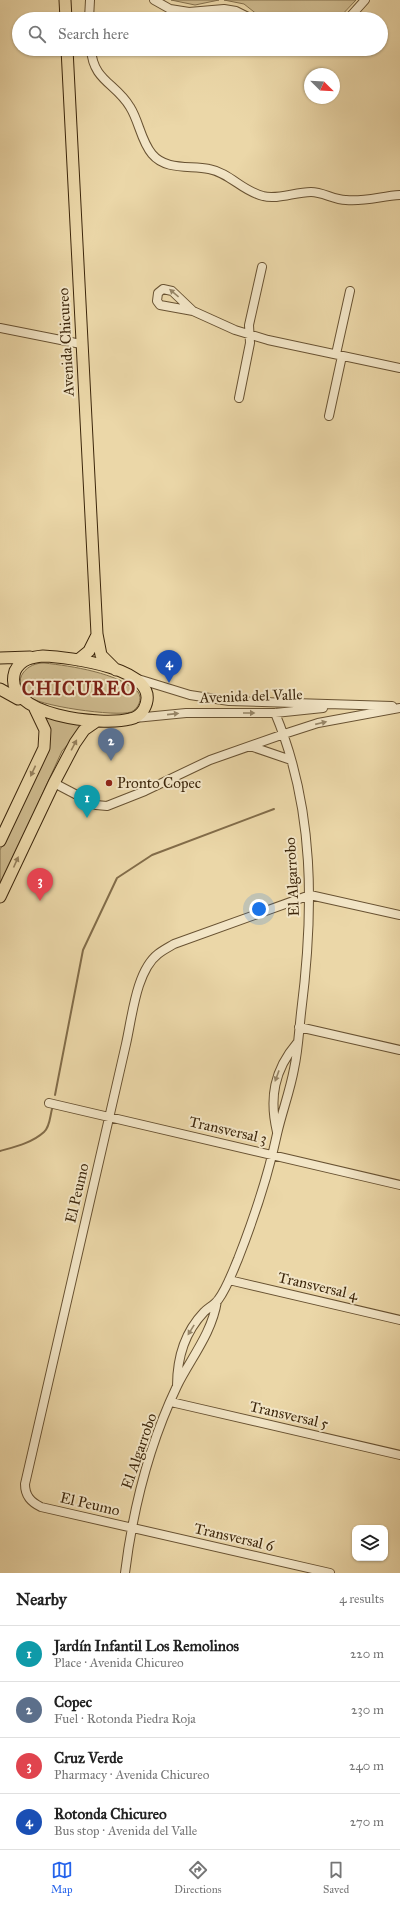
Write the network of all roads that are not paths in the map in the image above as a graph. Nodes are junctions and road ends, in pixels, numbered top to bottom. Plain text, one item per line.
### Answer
1 (65, 0) edge
2 (90, 0) edge
3 (154, 0) edge
4 (365, 0) edge
5 (66, 12) edge
6 (89, 12) edge
7 (189, 12) edge
8 (189, 12) edge
9 (238, 12) edge
10 (354, 12) edge
11 (67, 56) edge
12 (91, 56) edge
13 (400, 195) edge
14 (262, 267) dead end
15 (350, 291) dead end
16 (194, 311) dead end
17 (0, 328) edge
18 (250, 335) junction
19 (81, 344) junction
20 (339, 355) junction
21 (400, 368) edge
22 (239, 398) dead end
23 (329, 416) dead end
24 (97, 634) junction
25 (35, 657) junction
26 (0, 658) edge
27 (78, 660) junction
28 (116, 670) junction
29 (138, 679) junction
30 (0, 689) edge
31 (18, 699) junction
32 (370, 705) junction
33 (400, 708) edge
34 (35, 709) junction
35 (275, 713) junction
36 (134, 718) junction
37 (97, 721) junction
38 (284, 734) junction
39 (249, 746) junction
40 (291, 760) junction
41 (54, 783) junction
42 (0, 841) edge
43 (310, 895) junction
44 (0, 897) edge
45 (400, 915) edge
46 (299, 1027) junction
47 (297, 1043) junction
48 (400, 1050) edge
49 (49, 1103) dead end
50 (109, 1118) junction
51 (277, 1133) junction
52 (273, 1155) junction
53 (400, 1185) edge
54 (229, 1280) junction
55 (217, 1301) junction
56 (400, 1320) edge
57 (177, 1386) junction
58 (171, 1402) junction
59 (400, 1455) edge
60 (131, 1527) junction
61 (125, 1573) edge
62 (330, 1573) edge

1 - 5 main road
2 - 6 street
3 - 7 street
4 - 10 street
8 - 9 street
11 - 19 main road, Avenida Chicureo
12 - 13 street
14 - 18 street
15 - 20 street
16 - 18 street
17 - 19 street
18 - 20 street
18 - 22 street
19 - 24 main road, Avenida Chicureo
20 - 21 street
20 - 23 street
24 - 27 main road, Avenida Chicureo
24 - 28 main road, Avenida Chicureo
25 - 26 main road
25 - 27 main road
25 - 31 main road
27 - 28 main road
28 - 29 main road
29 - 32 street, Avenida del Valle
29 - 36 main road
30 - 31 main road
31 - 34 main road
32 - 33 street, Avenida del Valle
32 - 35 street, Avenida del Valle
38 -> 33 street
34 - 37 main road
34 -> 42 main road
36 -> 35 street, Avenida del Valle
35 - 38 street, El Algarrobo
36 - 37 main road
41 -> 37 main road
38 - 39 street
38 - 40 street, El Algarrobo
39 - 40 street
39 - 41 street
40 - 43 street, El Algarrobo
44 -> 41 main road
43 - 45 street
43 - 46 street, El Algarrobo
43 - 50 street, El Peumo
46 - 47 street, El Algarrobo
46 - 48 street
47 - 51 street, El Algarrobo
47 -> 51 street
49 - 50 street, Transversal 3
50 - 52 street, Transversal 3
50 - 60 street, El Peumo
51 - 52 street
52 - 53 street, Transversal 3
52 - 54 street
54 - 55 street
54 - 56 street, Transversal 4
55 - 57 street
55 -> 57 street
57 - 58 street, El Algarrobo
58 - 59 street, Transversal 5
58 - 60 street, El Algarrobo
60 - 61 street, El Algarrobo
60 - 62 street, Transversal 6

